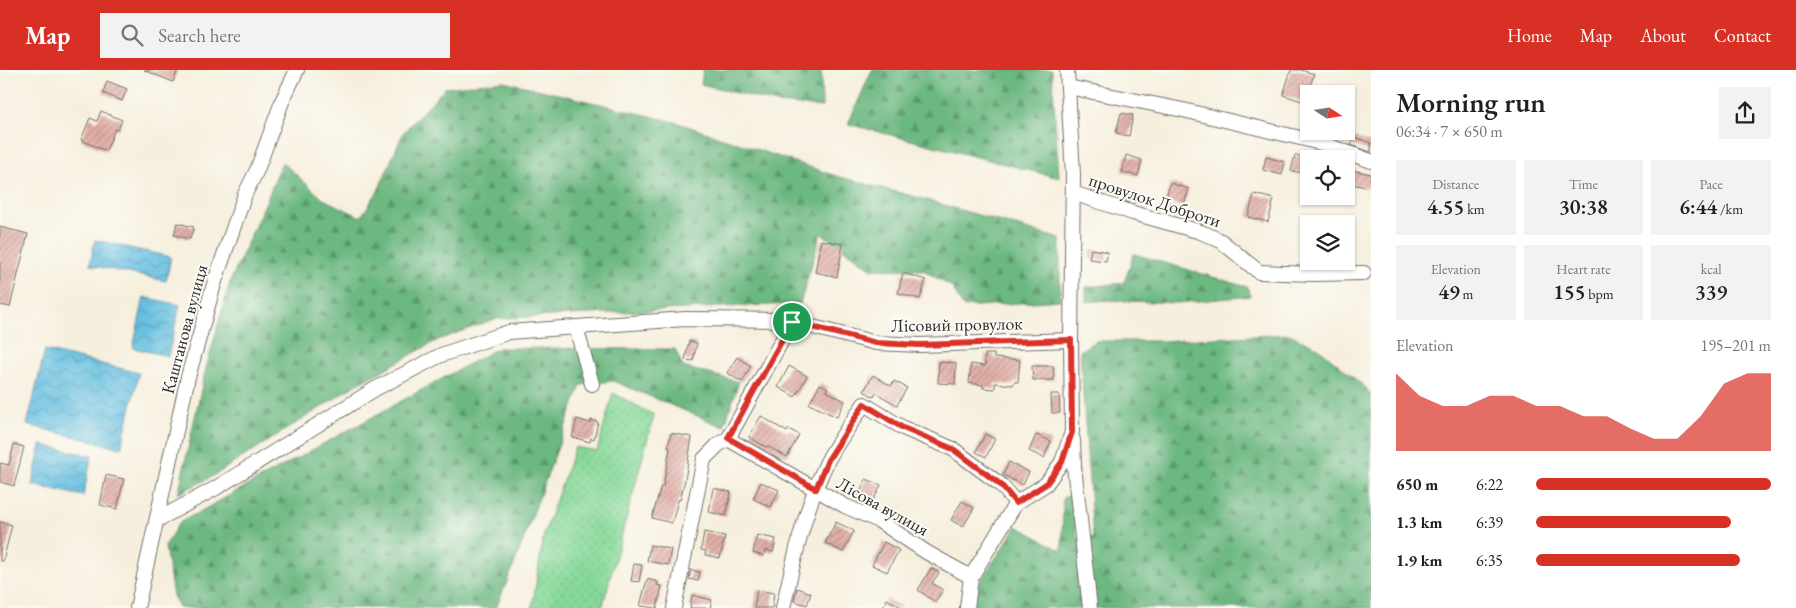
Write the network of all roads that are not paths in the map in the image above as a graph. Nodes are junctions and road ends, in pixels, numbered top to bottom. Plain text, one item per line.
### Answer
1 (297, 70) edge
2 (1067, 70) edge
3 (1068, 87) junction
4 (1371, 161) edge
5 (1073, 193) junction
6 (1364, 272) dead end
7 (792, 322) junction
8 (576, 327) junction
9 (1071, 340) junction
10 (592, 384) dead end
11 (1072, 432) junction
12 (728, 438) junction
13 (816, 489) junction
14 (1016, 503) junction
15 (157, 520) junction
16 (970, 577) junction
17 (137, 608) edge
18 (674, 608) edge
19 (783, 608) edge
20 (967, 608) edge
21 (1090, 608) edge

1 - 15 street, Каштанова вулиця
2 - 3 street, провулок Доброти
3 - 4 street
3 - 5 street, провулок Доброти
5 - 6 street, провулок Доброти
5 - 9 street, провулок Доброти
7 - 8 street, Лісовий провулок
7 - 9 street, Лісовий провулок
7 - 12 street
8 - 10 street
8 - 15 street, Лісовий провулок
9 - 11 street
11 - 14 street
11 - 21 street
12 - 13 street, Лісова вулиця
12 - 18 street
13 - 14 street
13 - 16 street, Лісова вулиця
13 - 19 street
14 - 16 street
15 - 17 street, Каштанова вулиця
16 - 20 street

